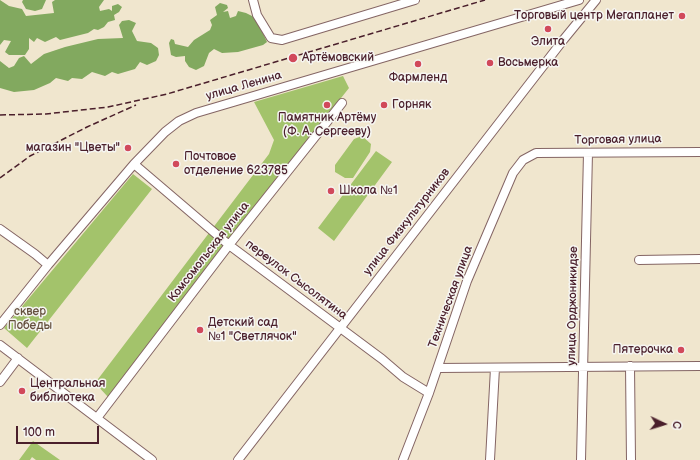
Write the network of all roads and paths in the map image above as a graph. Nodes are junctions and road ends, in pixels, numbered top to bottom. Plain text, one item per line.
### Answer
1 (253, 0) edge
2 (415, 0) edge
3 (579, 0) edge
4 (596, 0) edge
5 (342, 103) dead end
6 (700, 152) edge
7 (536, 153) joint
8 (588, 153) junction
9 (134, 164) junction
10 (0, 229) edge
11 (229, 245) junction
12 (700, 259) edge
13 (639, 260) dead end
14 (48, 265) junction
15 (0, 326) edge
16 (340, 328) junction
17 (0, 345) edge
18 (18, 358) junction
19 (584, 365) junction
20 (630, 366) junction
21 (700, 366) edge
22 (438, 368) junction
23 (495, 368) junction
24 (0, 382) edge
25 (429, 393) junction
26 (97, 418) junction
27 (152, 460) edge
28 (238, 460) edge
29 (403, 460) edge
30 (490, 460) edge
31 (581, 460) edge
32 (631, 460) edge

1 - 2 street
3 - 9 street, улица Ленина
4 - 16 street, улица Физкультурников
5 - 11 street, Комсомольская улица
6 - 8 street, Торговая улица
7 - 8 street, Торговая улица
7 - 22 street, Техническая улица
8 - 19 street, улица Орджоникидзе
9 - 11 street, переулок Сысолятина
9 - 14 street, улица Ленина
10 - 14 street
11 - 16 street, переулок Сысолятина
11 - 26 street, Комсомольская улица
12 - 13 street
14 - 15 street, улица Ленина
16 - 25 street, переулок Сысолятина
16 - 28 street, улица Физкультурников
17 - 18 street
18 - 24 street
18 - 26 street
19 - 20 street
19 - 23 street
19 - 31 street, улица Орджоникидзе
20 - 21 street
20 - 32 street
22 - 23 street
22 - 25 street, Техническая улица
23 - 30 street
25 - 29 street, Техническая улица
26 - 27 street

